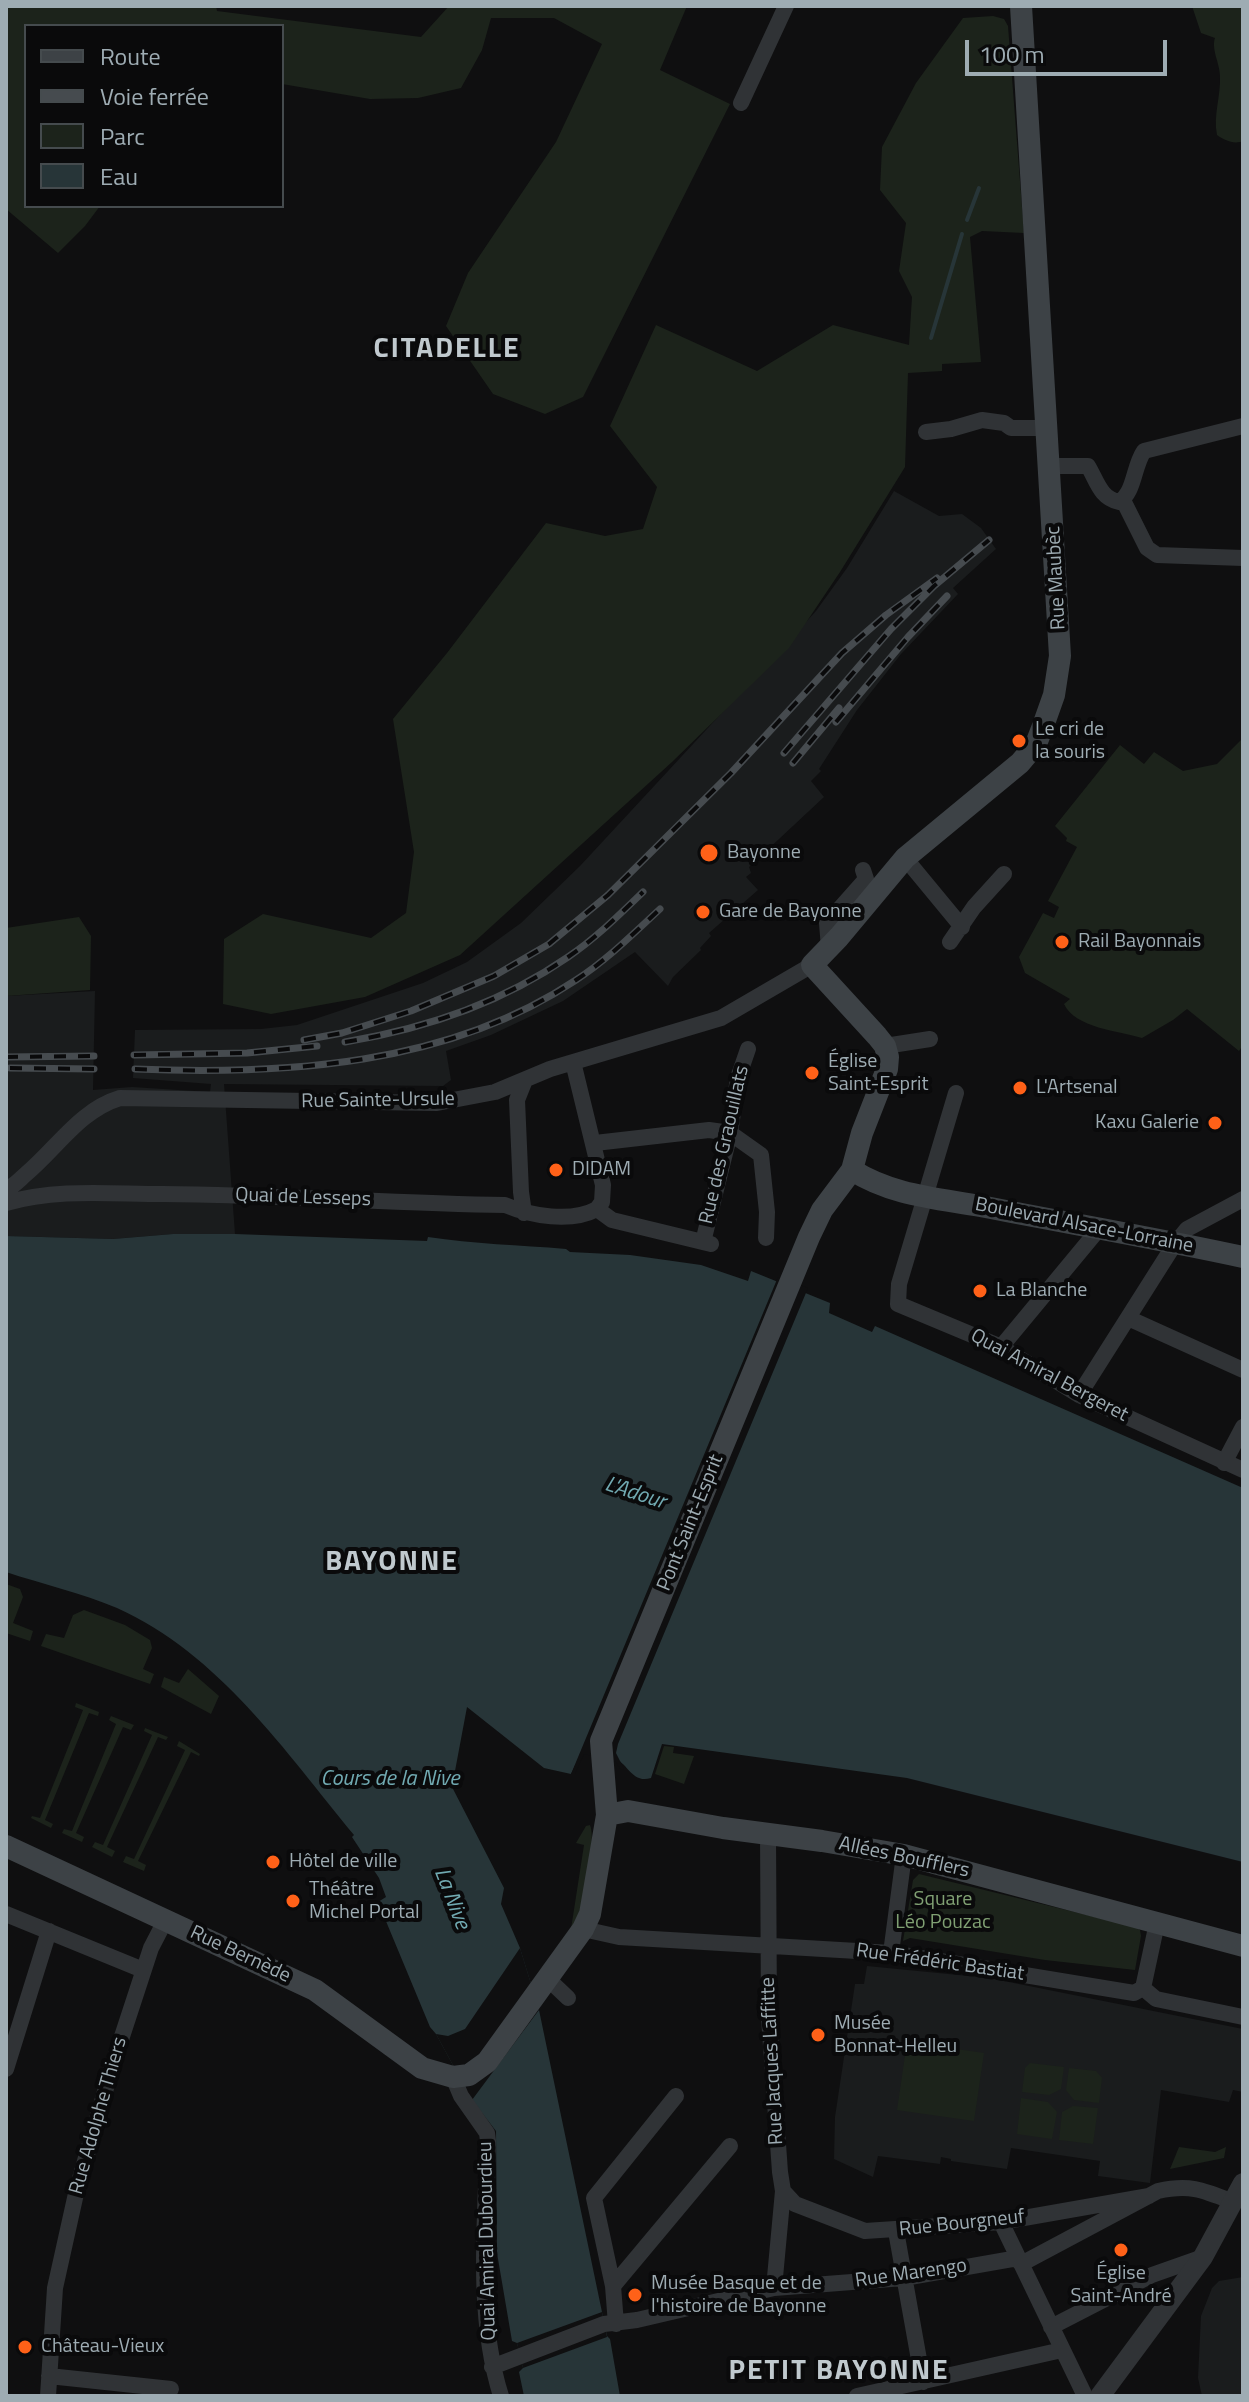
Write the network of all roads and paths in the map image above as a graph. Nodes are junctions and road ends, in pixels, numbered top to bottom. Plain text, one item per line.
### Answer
1 (786, 6) edge
2 (1021, 6) edge
3 (741, 103) dead end
4 (1243, 426) edge
5 (1045, 428) junction
6 (926, 432) dead end
7 (1050, 466) junction
8 (1123, 500) junction
9 (1243, 558) edge
10 (905, 858) junction
11 (863, 870) dead end
12 (1004, 874) dead end
13 (962, 927) junction
14 (950, 942) dead end
15 (829, 948) junction
16 (812, 965) junction
17 (735, 1011) junction
18 (743, 1028) dead end
19 (878, 1037) junction
20 (930, 1039) dead end
21 (748, 1049) dead end
22 (573, 1062) junction
23 (525, 1080) junction
24 (956, 1093) dead end
25 (730, 1133) junction
26 (595, 1143) junction
27 (38, 1166) junction
28 (852, 1170) junction
29 (6, 1189) edge
30 (49, 1194) junction
31 (925, 1198) junction
32 (1243, 1199) edge
33 (6, 1203) edge
34 (597, 1209) junction
35 (524, 1213) junction
36 (1198, 1223) junction
37 (1098, 1230) junction
38 (766, 1238) dead end
39 (1174, 1245) junction
40 (1205, 1249) junction
41 (1243, 1257) edge
42 (1128, 1318) junction
43 (1001, 1347) junction
44 (1243, 1370) edge
45 (1079, 1395) junction
46 (1243, 1427) edge
47 (1224, 1463) junction
48 (1243, 1470) edge
49 (607, 1815) junction
50 (768, 1833) junction
51 (6, 1846) edge
52 (904, 1855) junction
53 (6, 1914) edge
54 (165, 1921) junction
55 (1157, 1923) junction
56 (583, 1929) junction
57 (49, 1931) junction
58 (1243, 1946) edge
59 (769, 1947) junction
60 (891, 1953) junction
61 (143, 1970) junction
62 (541, 1988) junction
63 (1143, 1988) junction
64 (568, 1998) dead end
65 (1243, 2017) edge
66 (6, 2069) edge
67 (456, 2076) junction
68 (676, 2096) dead end
69 (730, 2146) dead end
70 (1243, 2183) edge
71 (783, 2191) junction
72 (1149, 2196) junction
73 (1233, 2202) junction
74 (1001, 2222) junction
75 (896, 2231) junction
76 (1203, 2257) junction
77 (1019, 2261) junction
78 (904, 2278) junction
79 (613, 2286) junction
80 (774, 2288) junction
81 (610, 2324) junction
82 (1051, 2327) junction
83 (1062, 2350) junction
84 (492, 2367) junction
85 (49, 2376) junction
86 (923, 2382) junction
87 (171, 2389) dead end
88 (48, 2396) edge
89 (501, 2396) edge
90 (857, 2396) edge
91 (1085, 2396) edge
92 (1100, 2396) edge

1 - 3 street
2 - 5 main road, Rue Maubèc
4 - 8 street
5 - 6 street
5 - 7 main road, Rue Maubèc
7 - 8 street
7 - 10 main road, Rue Maubèc
8 - 9 street
10 - 13 street
10 - 15 main road, Rue Maubèc
11 - 15 street
12 - 13 street
13 - 14 street
15 - 16 main road, Rue Maubèc
16 - 17 street, Rue Sainte-Ursule
16 - 19 main road
17 - 18 street
17 - 22 street, Rue Sainte-Ursule
19 - 20 street
19 - 28 main road
21 - 25 street, Rue des Graouillats
22 - 23 street, Rue Sainte-Ursule
22 - 26 street
23 - 27 street, Rue Sainte-Ursule
23 - 35 street
24 - 31 street
25 - 26 street
25 - 34 street, Rue des Graouillats
25 - 38 street
26 - 34 street
27 - 29 street, Rue Sainte-Ursule
27 - 30 street
28 - 31 main road, Boulevard Alsace-Lorraine
28 - 49 main road, Pont Saint-Esprit
30 - 33 street, Quai de Lesseps
30 - 35 street, Quai de Lesseps
31 - 37 main road, Boulevard Alsace-Lorraine
31 - 43 street, Quai Amiral Bergeret
32 - 36 street
34 - 35 street, Quai de Lesseps
36 - 39 street
36 - 40 street
37 - 39 main road, Boulevard Alsace-Lorraine
37 - 43 street
39 - 40 main road, Boulevard Alsace-Lorraine
39 - 42 street
40 - 41 main road, Boulevard Alsace-Lorraine
42 - 44 street
42 - 45 street
43 - 45 street, Quai Amiral Bergeret
45 - 47 street, Quai Amiral Bergeret
46 - 47 street
47 - 48 street, Quai Amiral Bergeret
49 - 50 main road, Allées Boufflers
49 - 56 main road, Pont Saint-Esprit
50 - 52 main road, Allées Boufflers
50 - 59 street, Rue Jacques Laffitte
51 - 54 main road, Rue Bernède
52 - 55 main road, Allées Boufflers
52 - 60 street
53 - 57 street
54 - 61 street, Rue Adolphe Thiers
54 - 67 main road, Rue Bernède
55 - 58 main road, Allées Boufflers
55 - 63 street
56 - 59 street, Rue Frédéric Bastiat
56 - 62 main road, Pont Saint-Esprit
57 - 61 street
57 - 66 street
59 - 60 street, Rue Frédéric Bastiat
59 - 71 street, Rue Jacques Laffitte
60 - 63 street, Rue Frédéric Bastiat
61 - 85 street, Rue Adolphe Thiers
62 - 64 street
62 - 67 main road, Pont Saint-Esprit
63 - 65 street, Rue Frédéric Bastiat
67 - 84 street, Quai Amiral Dubourdieu
68 - 79 street
69 - 79 street
70 - 73 street
71 - 75 street, Rue Bourgneuf
71 - 80 street, Rue Jacques Laffitte
72 - 73 street
72 - 74 street, Rue Bourgneuf
72 - 77 street, Rue Marengo
73 - 76 street
74 - 75 street, Rue Bourgneuf
74 - 77 street
75 - 78 street
76 - 82 street
76 - 92 street
77 - 78 street, Rue Marengo
77 - 82 street
78 - 80 street, Rue Marengo
78 - 86 street
79 - 81 street
80 - 81 street, Rue Marengo
81 - 84 street, Rue Marengo
82 - 83 street
83 - 86 street
83 - 91 street
84 - 89 street, Quai Amiral Dubourdieu
85 - 87 street
85 - 88 street, Rue Adolphe Thiers
86 - 90 street

